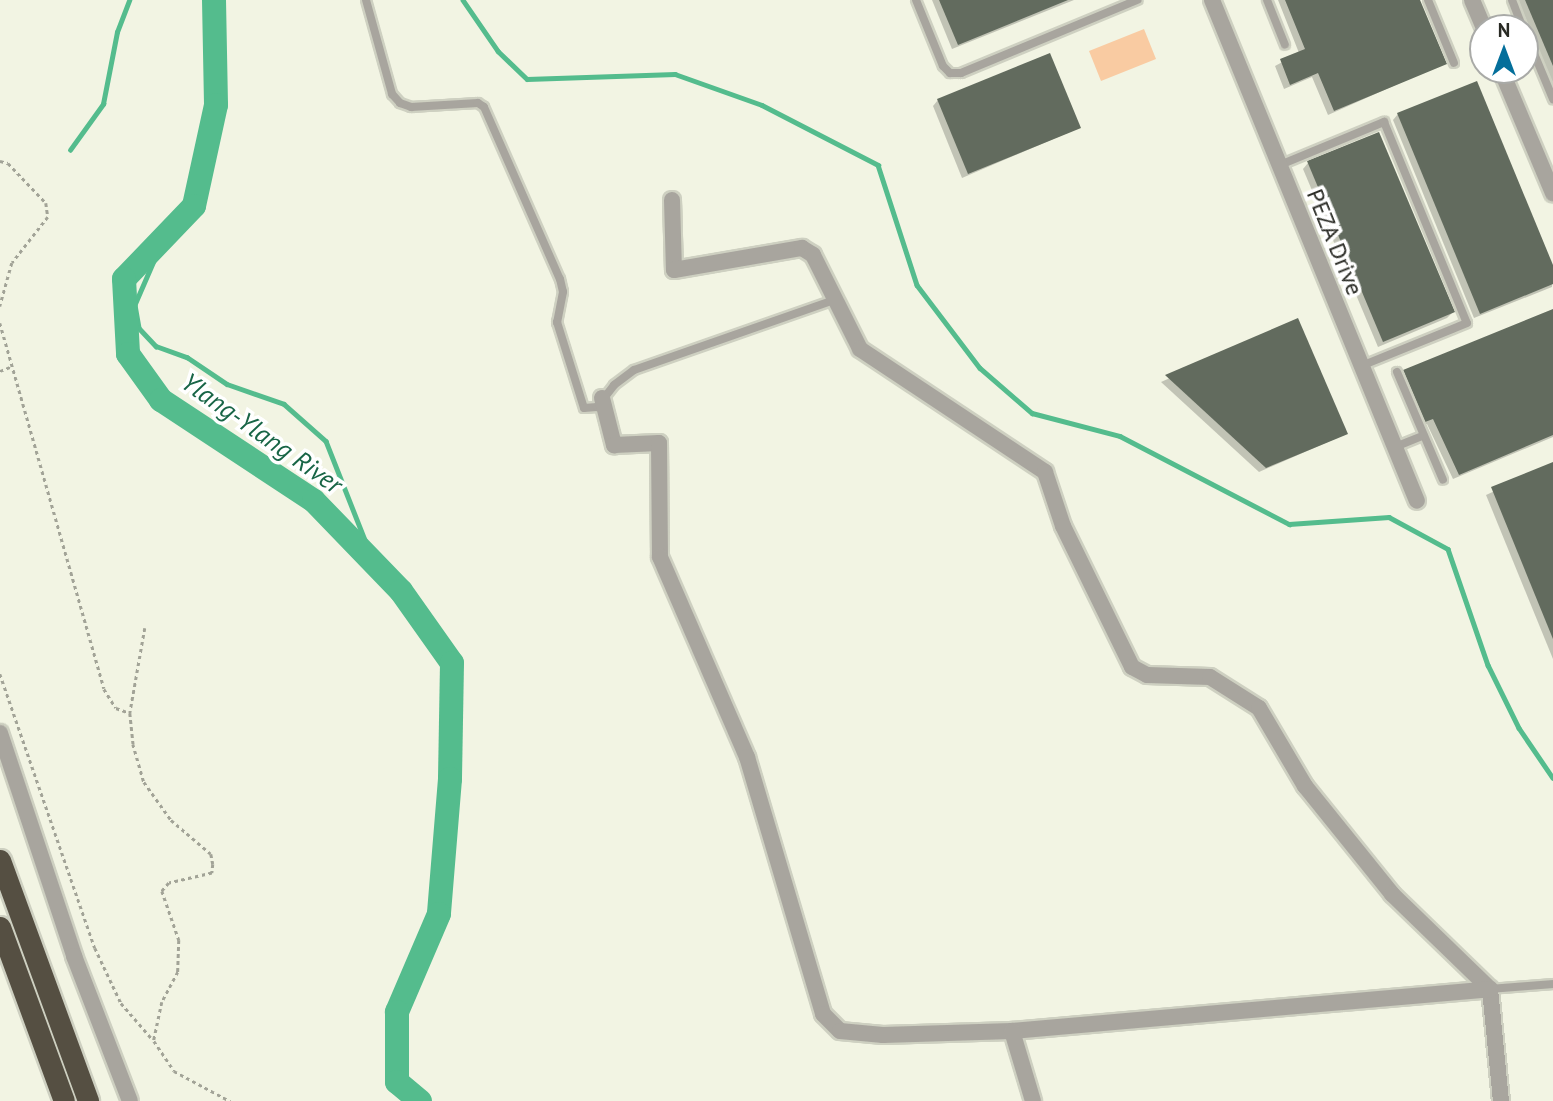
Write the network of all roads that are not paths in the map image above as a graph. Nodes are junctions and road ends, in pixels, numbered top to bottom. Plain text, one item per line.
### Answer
1 (366, 0) edge
2 (916, 0) edge
3 (1137, 0) edge
4 (1212, 0) edge
5 (1267, 0) edge
6 (1429, 0) edge
7 (1285, 45) dead end
8 (1454, 63) dead end
9 (1539, 66) edge
10 (1507, 84) edge
11 (1553, 99) edge
12 (1280, 165) junction
13 (1553, 194) edge
14 (672, 200) dead end
15 (834, 300) junction
16 (1362, 366) junction
17 (1397, 372) dead end
18 (602, 398) junction
19 (1424, 435) junction
20 (1395, 447) junction
21 (1443, 480) dead end
22 (1417, 502) dead end
23 (0, 733) edge
24 (0, 859) edge
25 (0, 927) edge
26 (1553, 984) edge
27 (1490, 989) junction
28 (1012, 1031) junction
29 (64, 1101) edge
30 (88, 1101) edge
31 (130, 1101) edge
32 (1033, 1101) edge
33 (1501, 1101) edge

1 - 18 lane
2 - 3 lane
4 - 12 street, PEZA Drive
5 - 7 lane
6 - 8 lane
9 - 11 lane
10 - 13 street
12 - 16 street, PEZA Drive
12 - 16 lane
14 - 15 street
15 - 18 lane
15 - 27 street
16 - 20 street, PEZA Drive
17 - 19 lane
18 - 28 street
19 - 20 lane
19 - 21 lane
20 - 22 street, PEZA Drive
23 - 31 street
24 - 30 highway
25 - 29 highway
26 - 27 lane
27 - 28 street
27 - 33 street
28 - 32 street

